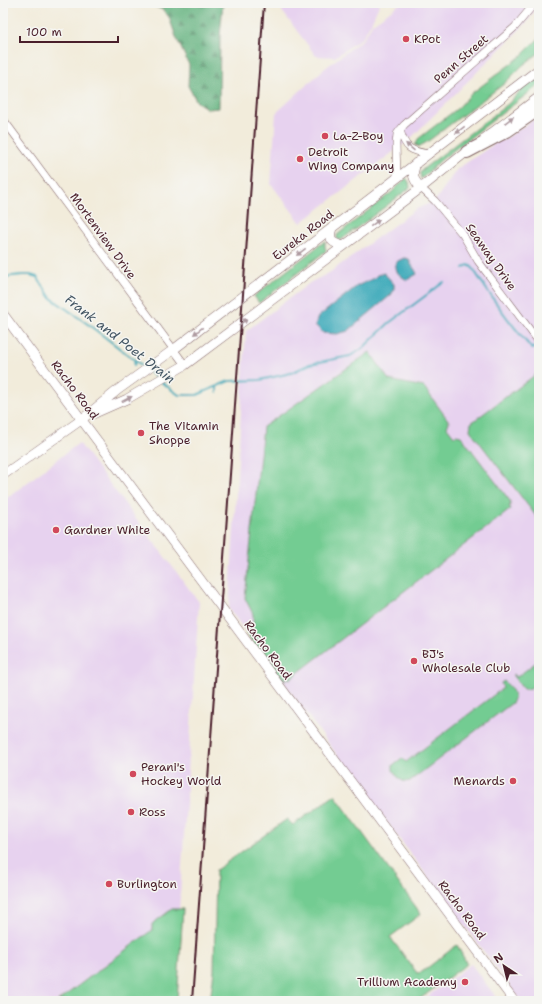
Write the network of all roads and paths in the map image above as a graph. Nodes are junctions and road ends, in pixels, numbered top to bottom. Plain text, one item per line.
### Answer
1 (535, 3) edge
2 (539, 69) edge
3 (539, 97) edge
4 (539, 109) edge
5 (3, 119) edge
6 (400, 130) junction
7 (467, 152) junction
8 (429, 154) junction
9 (416, 163) junction
10 (397, 178) junction
11 (421, 188) junction
12 (332, 228) junction
13 (344, 246) junction
14 (3, 314) edge
15 (539, 342) edge
16 (173, 350) junction
17 (185, 366) junction
18 (81, 420) junction
19 (3, 475) edge
20 (514, 1001) edge

1 - 6 street, Penn Street
2 -> 8 main road, Eureka Road
7 -> 3 main road, Eureka Road
4 - 7 highway
5 - 16 street, Mortenview Drive
8 -> 6 street
6 - 10 street
7 - 11 main road, Eureka Road
8 - 9 main road, Eureka Road
9 - 10 main road, Eureka Road
9 - 11 main road
10 - 12 main road, Eureka Road
13 -> 11 main road, Eureka Road
11 - 15 street, Seaway Drive
12 - 13 main road
12 -> 16 main road, Eureka Road
17 -> 13 main road, Eureka Road
14 - 18 main road, Racho Road
16 - 17 street, Mortenview Drive
16 - 18 main road, Eureka Road
18 -> 17 main road, Eureka Road
18 - 19 main road, Eureka Road
18 - 20 main road, Racho Road

